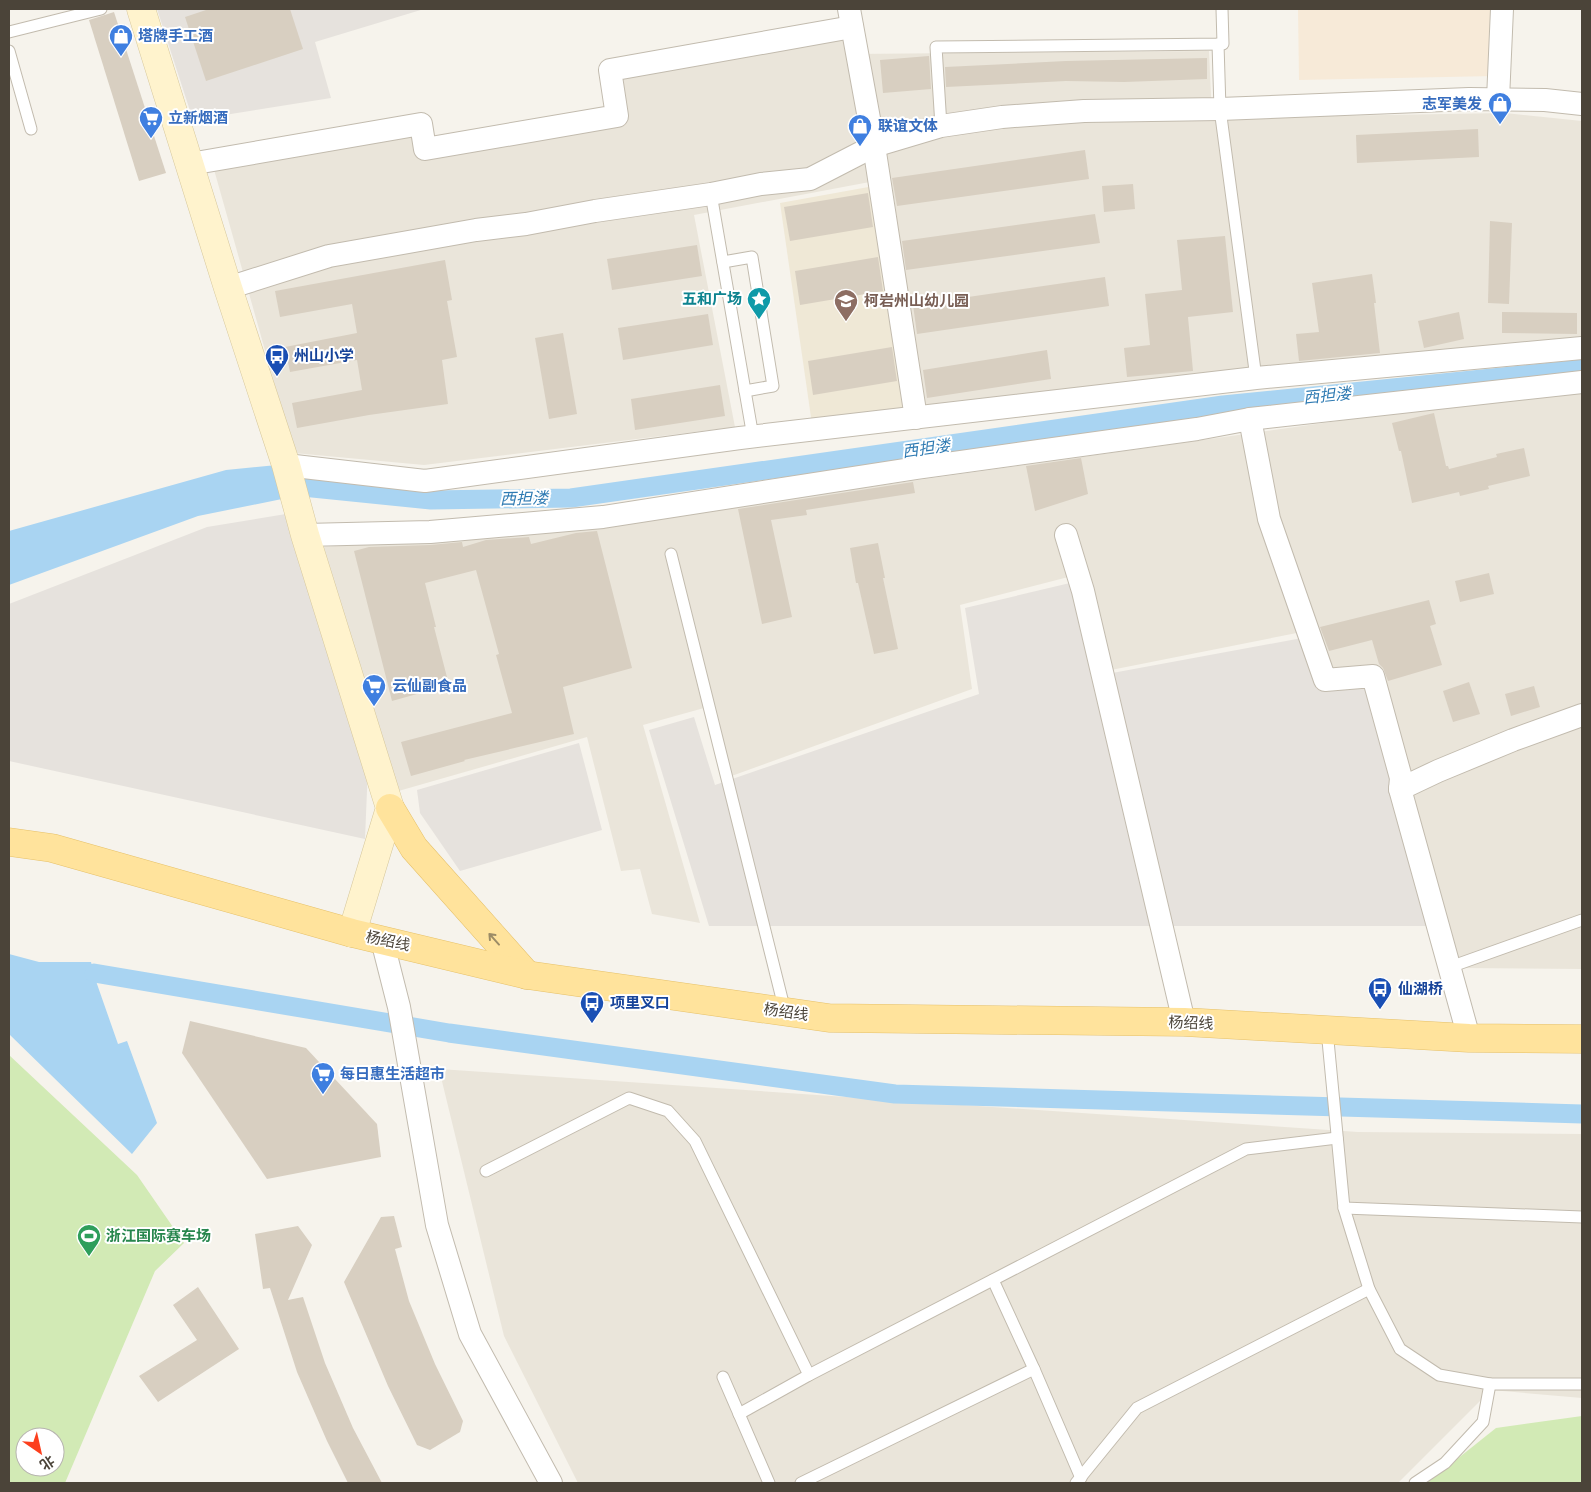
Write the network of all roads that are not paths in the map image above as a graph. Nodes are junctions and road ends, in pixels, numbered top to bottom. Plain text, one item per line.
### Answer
1 (101, 9) edge
2 (142, 9) edge
3 (1222, 9) edge
4 (1502, 9) edge
5 (850, 18) edge
6 (9, 32) edge
7 (1218, 44) junction
8 (9, 51) edge
9 (1498, 99) junction
10 (1582, 104) edge
11 (1220, 109) junction
12 (941, 126) junction
13 (31, 129) dead end
14 (874, 146) junction
15 (190, 164) junction
16 (711, 194) junction
17 (723, 262) junction
18 (228, 288) junction
19 (1582, 348) edge
20 (1256, 378) junction
21 (1582, 382) edge
22 (745, 391) junction
23 (916, 418) junction
24 (1250, 419) junction
25 (754, 437) junction
26 (286, 465) junction
27 (306, 535) junction
28 (1066, 535) dead end
29 (671, 554) dead end
30 (1582, 715) edge
31 (1400, 789) junction
32 (390, 808) junction
33 (9, 842) edge
34 (1582, 920) edge
35 (352, 933) junction
36 (382, 940) junction
37 (1450, 968) junction
38 (527, 975) junction
39 (785, 1012) junction
40 (1184, 1022) junction
41 (1327, 1030) junction
42 (1468, 1038) junction
43 (1582, 1039) edge
44 (1337, 1138) junction
45 (486, 1171) dead end
46 (1344, 1208) junction
47 (1582, 1217) edge
48 (993, 1280) junction
49 (1370, 1289) junction
50 (1034, 1368) junction
51 (809, 1375) junction
52 (723, 1378) dead end
53 (1490, 1384) junction
54 (1582, 1384) edge
55 (739, 1414) junction
56 (1078, 1480) edge
57 (551, 1483) edge
58 (769, 1483) edge
59 (801, 1483) edge
60 (1416, 1483) edge

1 - 6 lane
2 - 15 street
3 - 7 lane
4 - 9 street
5 - 14 street
5 - 15 street
7 - 11 lane
7 - 12 lane
8 - 13 lane
9 - 10 street
9 - 11 street
11 - 12 street
11 - 20 lane
12 - 14 street
14 - 16 street
14 - 23 street
15 - 18 street
16 - 17 lane
16 - 18 street
17 - 22 lane
17 - 22 lane
18 - 26 street
19 - 20 street
20 - 23 street
21 - 24 street
22 - 25 lane
23 - 25 street
24 - 27 street
24 - 31 street
25 - 26 street
26 - 27 street
27 - 32 street
28 - 40 street
29 - 39 lane
30 - 31 street
31 - 37 street
32 - 35 street
38 -> 32 main road
33 - 35 main road, 杨绍线
34 - 37 lane
35 - 36 main road, 杨绍线
36 - 38 main road, 杨绍线
36 - 57 street
37 - 42 street
38 - 39 main road, 杨绍线
39 - 40 main road, 杨绍线
40 - 41 main road, 杨绍线
41 - 42 main road, 杨绍线
41 - 44 lane
42 - 43 main road, 杨绍线
44 - 46 lane
44 - 48 lane
45 - 51 lane
46 - 47 lane
46 - 49 lane
48 - 50 lane
48 - 51 lane
49 - 53 lane
49 - 56 lane
50 - 56 lane
50 - 59 lane
51 - 55 lane
52 - 55 lane
53 - 54 lane
53 - 60 lane
55 - 58 lane

